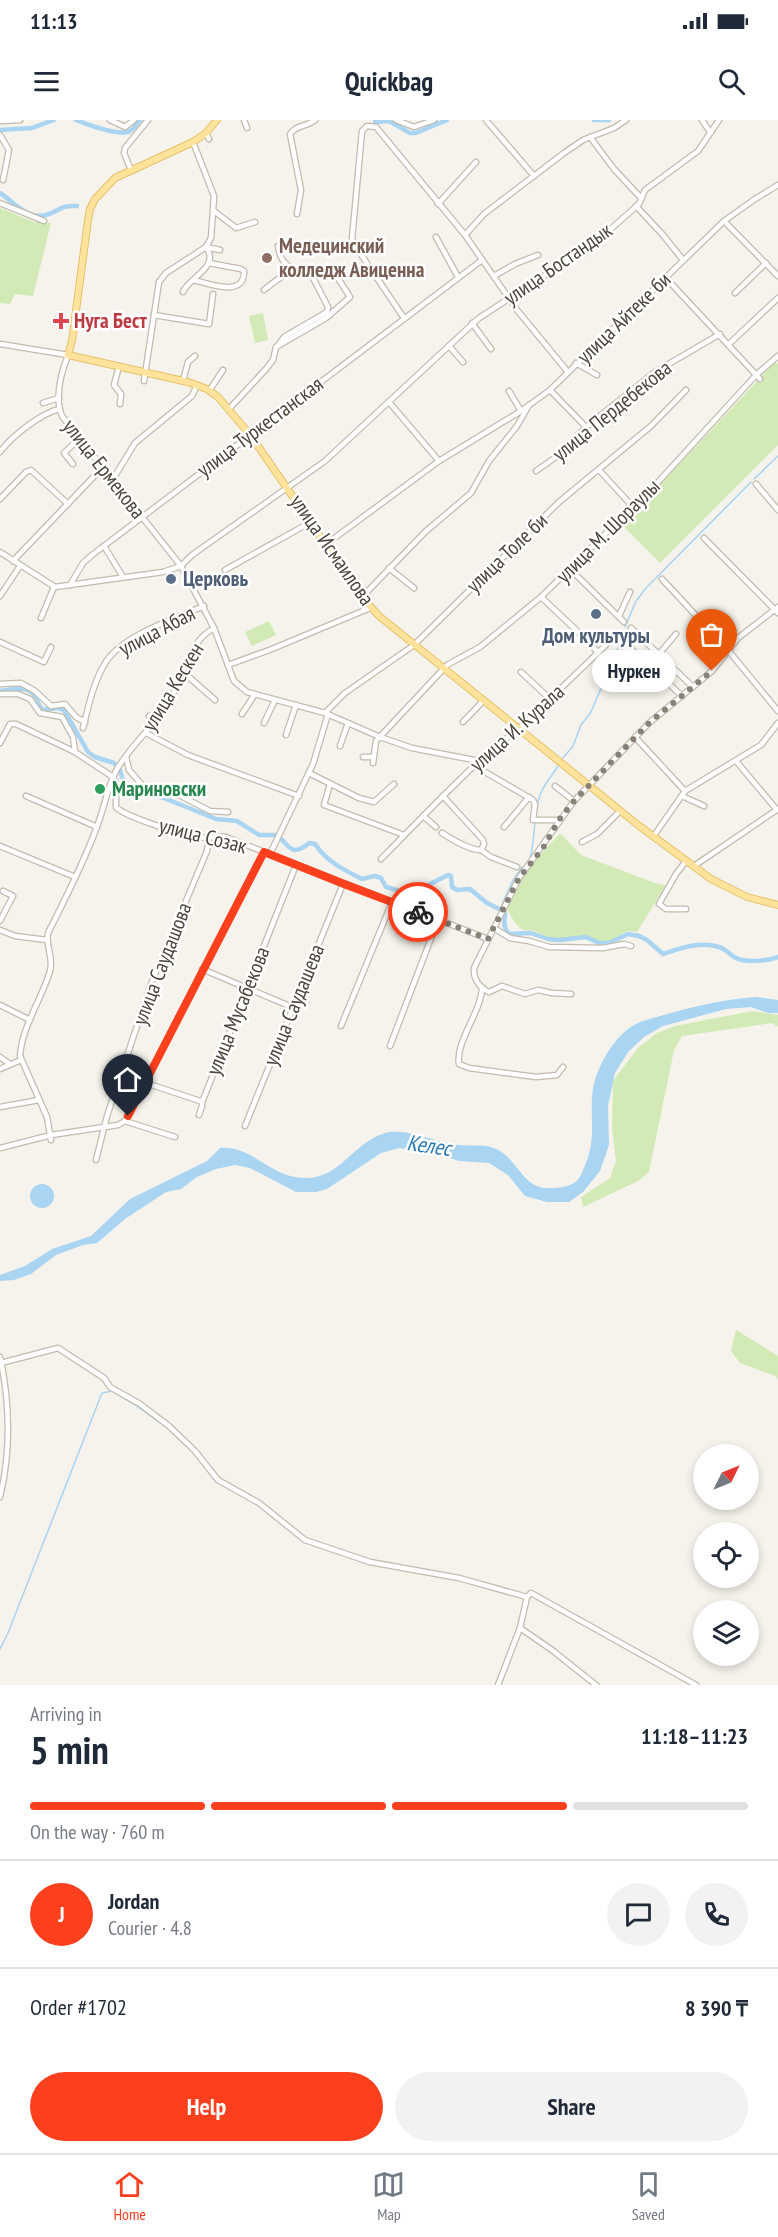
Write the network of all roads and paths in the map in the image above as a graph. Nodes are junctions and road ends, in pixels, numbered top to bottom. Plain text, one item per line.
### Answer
1 (20, 120) edge
2 (110, 120) edge
3 (134, 120) edge
4 (148, 120) edge
5 (217, 120) edge
6 (244, 120) edge
7 (315, 120) edge
8 (396, 120) edge
9 (434, 120) edge
10 (486, 120) edge
11 (626, 120) edge
12 (702, 120) edge
13 (719, 120) edge
14 (0, 121) edge
15 (247, 128) dead end
16 (710, 132) junction
17 (0, 135) edge
18 (591, 137) junction
19 (193, 142) junction
20 (476, 162) dead end
21 (131, 170) junction
22 (534, 176) junction
23 (3, 180) dead end
24 (778, 185) edge
25 (641, 198) junction
26 (0, 203) edge
27 (438, 204) junction
28 (636, 206) junction
29 (213, 211) junction
30 (297, 214) dead end
31 (44, 221) dead end
32 (724, 221) junction
33 (255, 222) dead end
34 (465, 235) junction
35 (436, 237) dead end
36 (278, 246) dead end
37 (202, 248) junction
38 (220, 250) dead end
39 (538, 255) dead end
40 (482, 260) junction
41 (683, 260) junction
42 (209, 263) junction
43 (766, 263) junction
44 (295, 270) junction
45 (334, 272) dead end
46 (494, 276) junction
47 (778, 276) edge
48 (458, 277) junction
49 (665, 278) junction
50 (194, 280) junction
51 (264, 290) dead end
52 (183, 292) dead end
53 (735, 293) dead end
54 (213, 294) dead end
55 (508, 298) junction
56 (778, 298) edge
57 (154, 315) junction
58 (404, 318) junction
59 (472, 323) junction
60 (720, 334) junction
61 (0, 344) edge
62 (729, 344) junction
63 (278, 345) junction
64 (449, 346) junction
65 (491, 349) dead end
66 (68, 355) junction
67 (195, 356) dead end
68 (778, 356) edge
69 (463, 362) dead end
70 (576, 363) junction
71 (119, 366) junction
72 (223, 370) dead end
73 (146, 372) junction
74 (568, 372) junction
75 (597, 375) dead end
76 (758, 377) junction
77 (144, 381) dead end
78 (183, 381) junction
79 (197, 385) junction
80 (550, 390) junction
81 (686, 390) dead end
82 (209, 391) junction
83 (509, 391) dead end
84 (59, 398) junction
85 (389, 402) junction
86 (43, 404) dead end
87 (120, 404) dead end
88 (529, 405) junction
89 (59, 409) junction
90 (229, 409) junction
91 (521, 411) junction
92 (586, 427) junction
93 (251, 436) junction
94 (79, 439) junction
95 (0, 452) edge
96 (224, 456) junction
97 (439, 461) junction
98 (229, 462) dead end
99 (73, 464) dead end
100 (103, 468) junction
101 (599, 470) junction
102 (537, 471) dead end
103 (113, 479) junction
104 (659, 481) junction
105 (756, 484) dead end
106 (664, 486) dead end
107 (289, 488) junction
108 (0, 499) edge
109 (68, 504) junction
110 (633, 507) junction
111 (778, 510) edge
112 (143, 518) junction
113 (311, 522) junction
114 (704, 538) dead end
115 (325, 544) junction
116 (104, 546) junction
117 (0, 552) edge
118 (13, 561) junction
119 (20, 566) junction
120 (181, 566) junction
121 (389, 568) junction
122 (570, 569) junction
123 (225, 570) dead end
124 (123, 577) junction
125 (662, 579) dead end
126 (70, 585) junction
127 (54, 586) junction
128 (414, 588) dead end
129 (630, 592) dead end
130 (360, 595) junction
131 (0, 596) edge
132 (351, 596) dead end
133 (542, 597) junction
134 (204, 606) junction
135 (370, 608) junction
136 (777, 610) edge
137 (619, 616) junction
138 (41, 618) dead end
139 (624, 622) dead end
140 (214, 628) junction
141 (631, 628) dead end
142 (676, 634) dead end
143 (610, 640) dead end
144 (0, 642) edge
145 (414, 645) junction
146 (51, 647) dead end
147 (728, 651) junction
148 (252, 653) dead end
149 (598, 653) junction
150 (659, 654) junction
151 (245, 658) junction
152 (228, 664) junction
153 (444, 668) junction
154 (182, 671) junction
155 (521, 672) dead end
156 (0, 684) edge
157 (693, 687) junction
158 (636, 688) dead end
159 (0, 694) edge
160 (255, 694) junction
161 (682, 696) junction
162 (550, 699) junction
163 (215, 700) dead end
164 (276, 700) junction
165 (484, 700) junction
166 (296, 705) junction
167 (778, 711) edge
168 (242, 714) dead end
169 (326, 714) junction
170 (149, 716) dead end
171 (156, 722) junction
172 (463, 722) dead end
173 (264, 723) dead end
174 (348, 723) junction
175 (778, 723) edge
176 (519, 728) junction
177 (146, 734) junction
178 (286, 735) dead end
179 (380, 737) junction
180 (635, 737) junction
181 (0, 743) edge
182 (340, 746) dead end
183 (75, 752) junction
184 (126, 757) junction
185 (363, 757) dead end
186 (479, 761) junction
187 (736, 761) junction
188 (475, 766) junction
189 (309, 773) junction
190 (113, 777) junction
191 (330, 783) junction
192 (394, 784) dead end
193 (589, 785) junction
194 (555, 786) dead end
195 (684, 794) junction
196 (26, 796) dead end
197 (299, 796) junction
198 (443, 796) junction
199 (529, 798) junction
200 (574, 801) junction
201 (704, 806) dead end
202 (777, 809) edge
203 (620, 811) junction
204 (228, 812) dead end
205 (423, 816) junction
206 (559, 820) junction
207 (436, 826) dead end
208 (97, 827) junction
209 (504, 827) dead end
210 (442, 833) dead end
211 (405, 835) junction
212 (209, 837) junction
213 (653, 837) junction
214 (582, 842) dead end
215 (0, 846) edge
216 (481, 850) junction
217 (267, 853) junction
218 (381, 859) dead end
219 (686, 861) junction
220 (296, 865) junction
221 (694, 866) junction
222 (517, 867) dead end
223 (75, 877) junction
224 (344, 884) junction
225 (3, 891) dead end
226 (392, 902) junction
227 (778, 905) edge
228 (686, 909) dead end
229 (438, 920) junction
230 (0, 921) edge
231 (494, 928) junction
232 (0, 930) edge
233 (488, 939) junction
234 (44, 940) junction
235 (631, 946) dead end
236 (39, 948) dead end
237 (202, 969) junction
238 (482, 987) junction
239 (248, 988) junction
240 (571, 994) dead end
241 (0, 1005) edge
242 (294, 1008) junction
243 (30, 1020) junction
244 (341, 1026) dead end
245 (390, 1046) dead end
246 (0, 1057) edge
247 (21, 1060) junction
248 (10, 1064) junction
249 (563, 1067) dead end
250 (0, 1069) edge
251 (146, 1083) junction
252 (39, 1100) junction
253 (202, 1101) junction
254 (0, 1107) edge
255 (199, 1115) dead end
256 (125, 1121) junction
257 (105, 1126) junction
258 (245, 1126) dead end
259 (175, 1137) dead end
260 (51, 1138) junction
261 (0, 1148) edge
262 (96, 1160) dead end
263 (1, 1360) edge
264 (0, 1497) edge
265 (527, 1597) junction
266 (520, 1628) junction
267 (498, 1685) edge
268 (596, 1685) edge
269 (696, 1685) edge

1 - 14 street
2 - 3 street
4 - 21 street
5 - 19 main road, улица Ермекова
6 - 15 street
7 - 30 street
8 - 9 street
10 - 22 street
11 - 18 street
12 - 16 street
13 - 16 street, улица Бостандык
16 - 25 street, улица Бостандык
17 - 23 street
18 - 22 street
18 - 25 street
19 - 21 main road, улица Ермекова
19 - 29 street
20 - 27 street
21 - 66 main road, улица Ермекова
22 - 34 street
24 - 32 street, улица Айтеке би
25 - 28 street, улица Бостандык
26 - 31 street
27 - 34 street
27 - 58 street
28 - 41 street
28 - 55 street, улица Бостандык
29 - 33 street
29 - 37 street
32 - 41 street, улица Айтеке би
32 - 43 street
34 - 40 street
35 - 48 street
36 - 44 street
37 - 38 street
37 - 42 street
37 - 57 street
39 - 46 street
40 - 46 street
40 - 48 street, улица Туркестанская
41 - 49 street, улица Айтеке би
42 - 50 street
42 - 50 street
43 - 47 street
43 - 53 street
44 - 51 street
44 - 63 street
45 - 63 street
46 - 55 street
48 - 58 street, улица Туркестанская
49 - 60 street
49 - 70 street, улица Айтеке би
50 - 52 street
54 - 57 street
55 - 59 street, улица Бостандык
55 - 74 street
56 - 62 street
57 - 73 street
58 - 93 street, улица Туркестанская
59 - 64 street, улица Бостандык
59 - 65 street
60 - 62 street
60 - 92 street, улица Пердебекова
61 - 66 street
62 - 76 street
63 - 90 street
64 - 69 street
64 - 85 street, улица Бостандык
66 - 71 main road, улица Исмаилова
66 - 84 street, улица Ермекова
67 - 78 street
68 - 76 street, улица М. Шораулы
70 - 74 street, улица Айтеке би
70 - 75 street
71 - 73 main road, улица Исмаилова
71 - 87 street
72 - 82 street
73 - 77 street
73 - 78 main road, улица Исмаилова
74 - 80 street, улица Айтеке би
76 - 104 street, улица М. Шораулы
78 - 79 main road, улица Исмаилова
79 - 82 main road, улица Исмаилова
79 - 103 street
80 - 88 street, улица Айтеке би
80 - 92 street
81 - 101 street, улица Толе би
82 - 90 main road, улица Исмаилова
83 - 91 street
84 - 86 street
84 - 89 street, улица Ермекова
85 - 97 street
85 - 107 street, улица Бостандык
88 - 91 street, улица Айтеке би
88 - 121 street
89 - 94 street, улица Ермекова
89 - 95 street
90 - 93 main road, улица Исмаилова
91 - 97 street, улица Айтеке би
92 - 102 street, улица Пердебекова
93 - 96 street, улица Туркестанская
93 - 107 main road, улица Исмаилова
94 - 99 street
94 - 100 street, улица Ермекова
96 - 98 street
96 - 112 street, улица Туркестанская
97 - 115 street, улица Айтеке би
100 - 103 street, улица Ермекова
100 - 109 street
101 - 110 street
101 - 145 street, улица Толе би
103 - 112 street, улица Ермекова
104 - 106 street
104 - 110 street, улица М. Шораулы
105 - 111 street
107 - 113 main road, улица Исмаилова
107 - 120 street, улица Бостандык
108 - 109 street
109 - 118 street
110 - 122 street, улица М. Шораулы
112 - 116 street, улица Туркестанская
112 - 120 street, улица Ермекова
113 - 115 main road, улица Исмаилова
113 - 123 street
114 - 136 street
115 - 130 main road, улица Исмаилова
116 - 124 street
116 - 126 street, улица Туркестанская
117 - 118 street
118 - 119 street
119 - 127 street
119 - 131 street
120 - 124 street
120 - 134 street, улица Ермекова
121 - 128 street
121 - 130 street
122 - 133 street, улица М. Шораулы
122 - 137 street
124 - 126 street
125 - 147 street
126 - 127 street
127 - 138 street
129 - 137 street
130 - 132 street
130 - 135 main road, улица Исмаилова
133 - 149 street
133 - 153 street, улица М. Шораулы
134 - 140 street, улица Ермекова
134 - 156 street, улица Абая
135 - 145 main road, улица Исмаилова
135 - 151 street
136 - 147 street
137 - 139 street
140 - 152 street, улица Ермекова
140 - 154 street, улица Кескен
141 - 150 street
142 - 150 street
143 - 149 street, улица И. Курала
144 - 146 street
145 - 153 main road, улица Исмаилова
145 - 169 street, улица Толе би
147 - 157 street
147 - 167 street
148 - 151 street
149 - 162 street, улица И. Курала
150 - 157 street
151 - 152 street
152 - 160 street, улица Ермекова
153 - 165 main road, улица Исмаилова
153 - 179 street
154 - 163 street
154 - 171 street, улица Кескен
155 - 162 street
157 - 161 street
158 - 161 street
159 - 183 street
160 - 164 street, улица Ермекова
160 - 168 street
161 - 180 street
162 - 176 street, улица И. Курала
164 - 166 street, улица Ермекова
164 - 173 street
165 - 172 street
165 - 176 main road, улица Исмаилова
166 - 169 street, улица Ермекова
166 - 178 street
169 - 174 street, улица Ермекова
169 - 189 street, улица Толе би
170 - 171 street
171 - 177 street, улица Кескен
174 - 179 street, улица Ермекова
174 - 182 street
175 - 187 street
176 - 186 street, улица И. Курала
176 - 193 main road, улица Исмаилова
177 - 184 street, улица Кескен
177 - 197 street
179 - 185 street
179 - 186 street, улица Ермекова
180 - 193 street
180 - 195 street
181 - 183 street
183 - 190 street
184 - 190 street, улица Кескен
184 - 204 street
186 - 188 street, улица И. Курала
187 - 195 street
187 - 202 street
188 - 198 street, улица И. Курала
188 - 199 street
189 - 191 street
189 - 197 street, улица Толе би
190 - 208 street, улица Кескен
190 - 212 street, улица Созак
191 - 192 street
191 - 211 street
193 - 200 street
193 - 203 main road, улица Исмаилова
194 - 200 street
195 - 201 street
195 - 213 street
196 - 208 street
197 - 217 street, улица Толе би
198 - 205 street, улица И. Курала
198 - 216 street
199 - 206 street
199 - 209 street
200 - 206 street
202 - 221 street
203 - 213 main road, улица Исмаилова
203 - 214 street
205 - 207 street
205 - 211 street, улица И. Курала
206 - 231 street
208 - 223 street, улица Кескен
210 - 216 street
211 - 218 street, улица И. Курала
212 - 217 street, улица Созак
212 - 257 street, улица Саудашова
213 - 219 main road, улица Исмаилова
215 - 223 street
216 - 222 street
217 - 220 street, улица Созак
217 - 237 street, улица Толе би
219 - 221 main road, улица Исмаилова
219 - 228 street
220 - 224 street, улица Созак
220 - 239 street, улица Мусабекова
221 - 227 main road, улица Исмаилова
223 - 234 street, улица Кескен
224 - 226 street, улица Созак
224 - 242 street, улица Саудашева
225 - 230 street
226 - 229 street, улица Созак
226 - 244 street
229 - 233 street, улица Созак
229 - 245 street
231 - 233 street
231 - 235 street
232 - 234 street
233 - 238 street
234 - 236 street, улица Кескен
234 - 243 street
237 - 239 street
237 - 251 street, улица Толе би
238 - 240 street
238 - 249 street
239 - 242 street
239 - 253 street, улица Мусабекова
241 - 243 street
242 - 258 street, улица Саудашева
243 - 247 street
246 - 248 street
247 - 248 street
247 - 252 street
248 - 250 street
251 - 253 street, улица Мусабекова
251 - 256 street, улица Толе би
252 - 254 street
252 - 260 street
253 - 255 street
256 - 257 street
256 - 259 street
257 - 260 street
257 - 262 street, улица Саудашова
260 - 261 street
263 - 264 street
263 - 265 street
265 - 266 street
265 - 269 street
266 - 267 street
266 - 268 street

